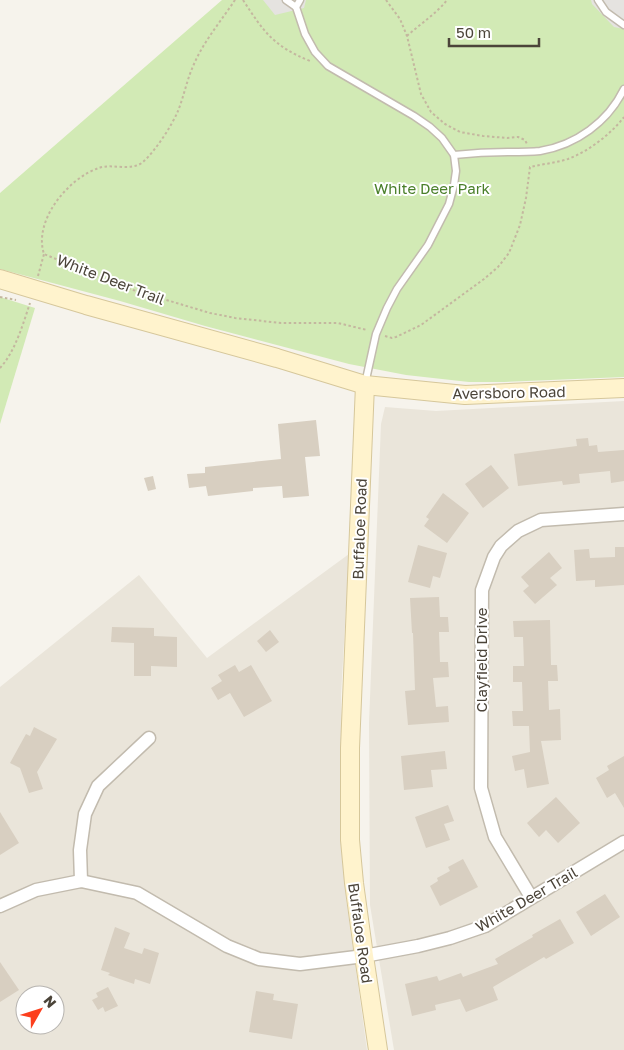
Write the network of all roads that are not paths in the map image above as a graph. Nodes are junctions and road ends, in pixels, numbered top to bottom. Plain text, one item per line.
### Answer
1 (286, 0) edge
2 (300, 0) edge
3 (598, 0) edge
4 (296, 7) junction
5 (624, 25) edge
6 (624, 89) edge
7 (454, 155) junction
8 (0, 279) edge
9 (365, 385) junction
10 (624, 388) edge
11 (624, 514) edge
12 (149, 738) dead end
13 (624, 842) edge
14 (80, 881) junction
15 (531, 897) junction
16 (0, 906) edge
17 (364, 956) junction
18 (378, 1050) edge

1 - 4 lane
2 - 4 lane
3 - 5 lane
4 - 7 lane
6 - 7 lane
7 - 9 lane
8 - 9 street
9 - 10 street, Aversboro Road
9 - 17 street, Buffaloe Road
11 - 15 street, Clayfield Drive
12 - 14 street
13 - 15 street, White Deer Trail
14 - 16 street
14 - 17 street, White Deer Trail
15 - 17 street, White Deer Trail
17 - 18 street, Buffaloe Road

